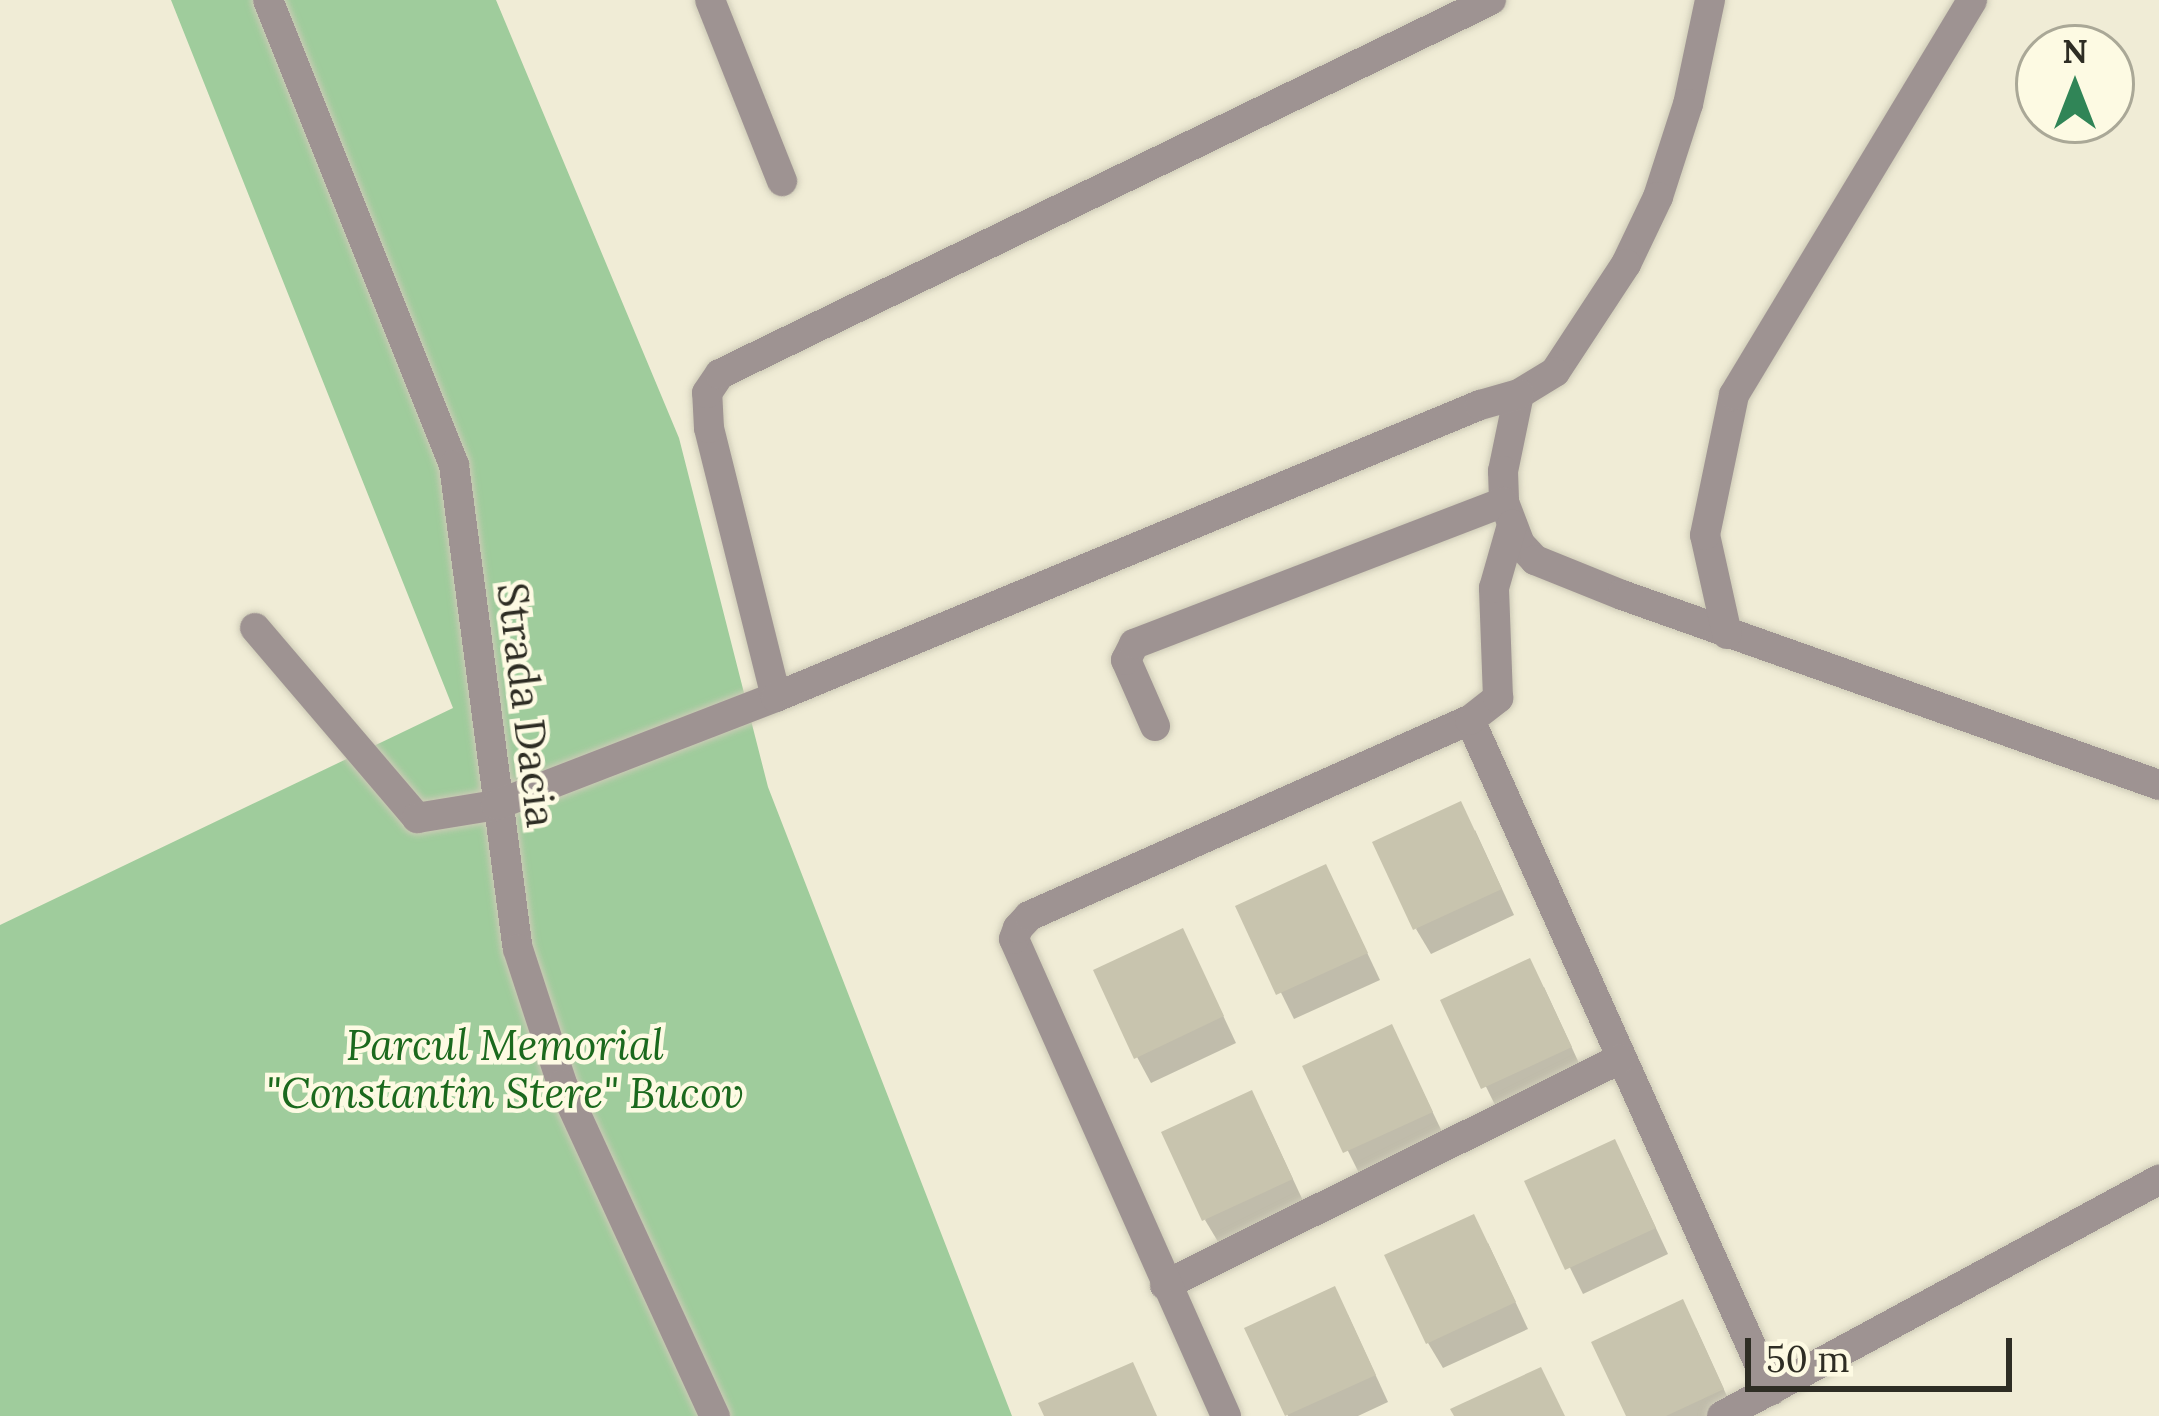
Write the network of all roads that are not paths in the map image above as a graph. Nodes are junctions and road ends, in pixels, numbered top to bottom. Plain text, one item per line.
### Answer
1 (268, 0) edge
2 (710, 0) edge
3 (1491, 0) edge
4 (1710, 0) edge
5 (1972, 0) edge
6 (782, 181) dead end
7 (1519, 394) junction
8 (1508, 513) junction
9 (256, 628) dead end
10 (1727, 634) junction
11 (776, 697) junction
12 (1469, 720) junction
13 (1155, 726) dead end
14 (2159, 785) edge
15 (496, 805) junction
16 (1620, 1059) junction
17 (2159, 1180) edge
18 (1165, 1286) junction
19 (1771, 1390) junction
20 (715, 1416) edge
21 (1226, 1416) edge
22 (1722, 1416) edge

1 - 15 street, Strada Dacia
2 - 6 street
3 - 11 street
4 - 7 street
5 - 10 street
7 - 8 street
7 - 11 street
8 - 10 street
8 - 12 street
8 - 13 street
9 - 15 street
10 - 14 street
11 - 15 street
12 - 16 street
12 - 18 street
15 - 20 street, Strada Dacia
16 - 18 street
16 - 19 street
17 - 19 street
18 - 21 street
19 - 22 street

